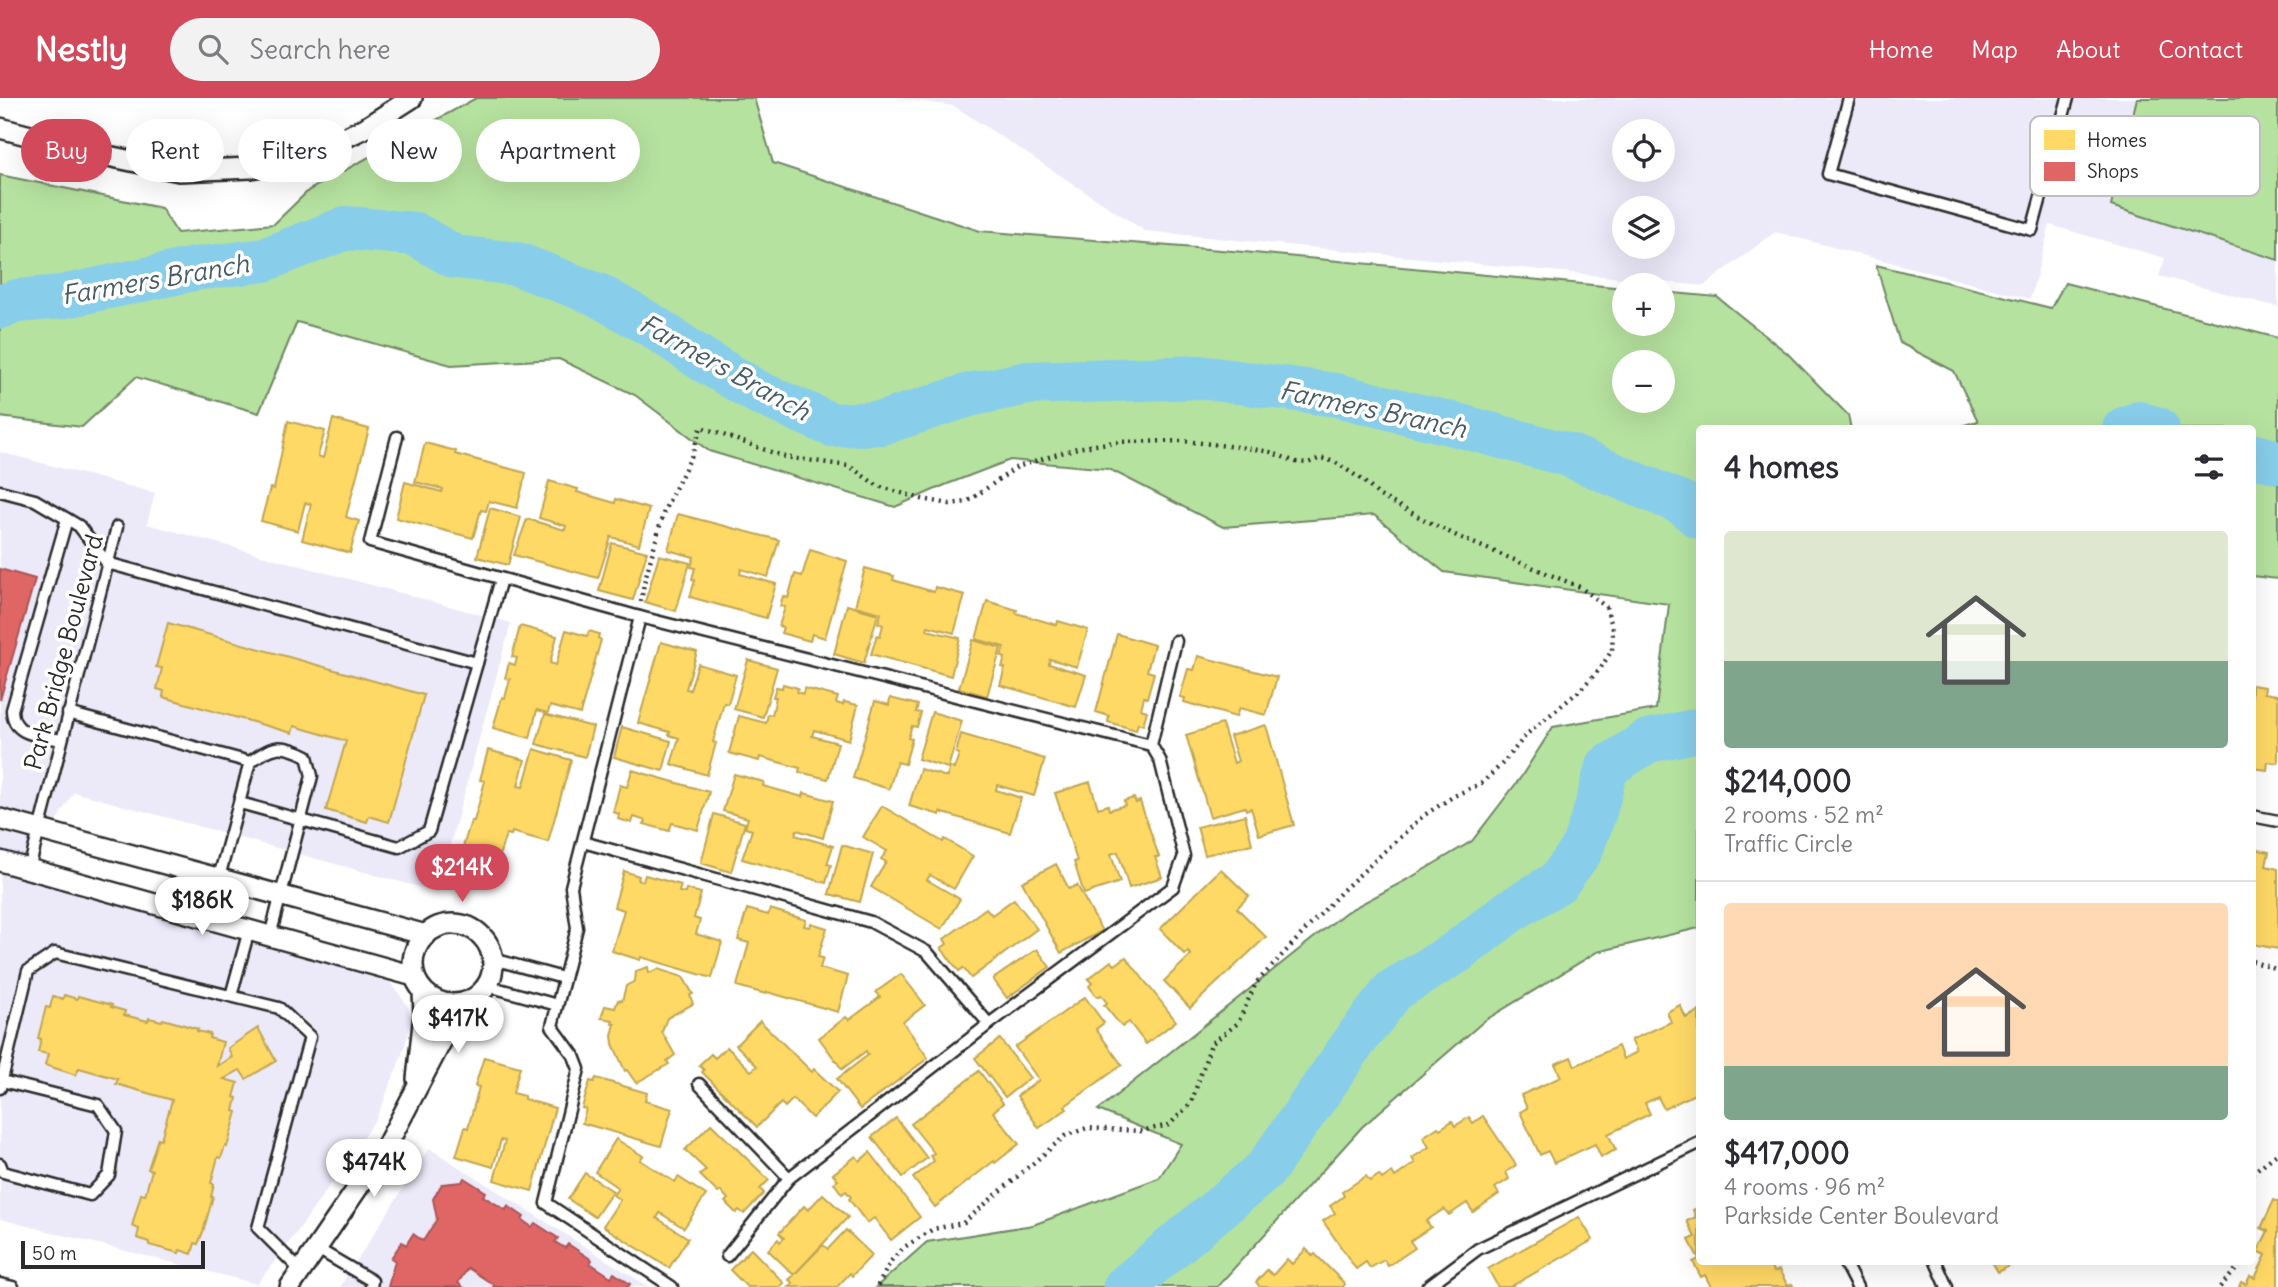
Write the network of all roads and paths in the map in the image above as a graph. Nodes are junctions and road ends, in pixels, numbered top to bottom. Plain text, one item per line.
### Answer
1 (412, 98) edge
2 (1849, 98) edge
3 (2068, 98) edge
4 (2063, 116) edge
5 (0, 128) edge
6 (2041, 196) edge
7 (397, 437) dead end
8 (0, 491) edge
9 (67, 519) junction
10 (117, 527) dead end
11 (107, 564) junction
12 (501, 579) junction
13 (639, 617) junction
14 (1176, 641) dead end
15 (477, 663) junction
16 (68, 713) junction
17 (61, 740) junction
18 (1151, 745) junction
19 (250, 762) junction
20 (240, 803) junction
21 (2256, 817) edge
22 (0, 819) edge
23 (300, 820) junction
24 (2278, 821) edge
25 (39, 830) junction
26 (583, 842) junction
27 (1, 865) edge
28 (29, 869) junction
29 (218, 878) junction
30 (280, 895) junction
31 (208, 918) junction
32 (249, 930) junction
33 (426, 935) junction
34 (270, 936) junction
35 (493, 959) junction
36 (2256, 962) edge
37 (2278, 970) edge
38 (563, 978) junction
39 (419, 984) junction
40 (488, 986) junction
41 (231, 996) junction
42 (470, 1001) junction
43 (556, 1005) junction
44 (989, 1024) junction
45 (1, 1084) edge
46 (699, 1084) dead end
47 (417, 1087) junction
48 (1696, 1144) edge
49 (2278, 1153) edge
50 (0, 1164) edge
51 (2256, 1169) edge
52 (789, 1178) junction
53 (316, 1248) junction
54 (727, 1256) dead end
55 (1846, 1265) edge
56 (1937, 1265) edge
57 (2240, 1265) edge
58 (296, 1279) edge
59 (0, 1284) edge
60 (13, 1287) edge
61 (371, 1287) edge
62 (672, 1287) edge
63 (877, 1287) edge
64 (1427, 1287) edge
65 (1857, 1287) edge
66 (1947, 1287) edge
67 (2220, 1287) edge

1 - 5 street
2 - 6 lane
3 - 4 lane
7 - 12 lane
8 - 9 lane
9 - 11 lane
9 - 17 lane
10 - 11 lane, Park Bridge Boulevard
11 - 15 lane
11 - 16 lane, Park Bridge Boulevard
12 - 13 lane
12 - 15 lane
13 - 18 lane
13 - 26 lane
13 - 63 path
14 - 18 lane
15 - 23 lane
16 - 17 lane, Park Bridge Boulevard
16 - 19 lane
17 - 25 lane, Park Bridge Boulevard
18 - 44 lane
19 - 20 lane
19 - 23 lane
20 - 23 lane
20 - 29 lane
21 - 24 lane
22 - 25 street
23 - 30 lane
25 - 28 lane, Park Bridge Boulevard
25 - 29 street
26 - 38 lane
26 - 44 lane
27 - 28 street
28 - 31 street
29 - 30 street
29 - 31 lane
30 - 33 street
30 - 34 lane
31 - 32 street
32 - 34 street
32 - 41 lane
33 - 35 street
33 - 39 street
34 - 39 street
35 - 38 lane
35 - 40 street
36 - 37 path
38 - 43 lane
39 - 42 street
39 - 47 street
40 - 42 street
40 - 43 lane
41 - 45 lane
41 - 58 lane
42 - 47 street
43 - 62 lane
44 - 52 lane
45 - 50 lane
46 - 52 lane
47 - 53 street
48 - 64 lane
49 - 51 path
52 - 54 lane
53 - 58 street
53 - 61 lane
55 - 65 lane
56 - 66 lane
57 - 67 path
59 - 60 lane

